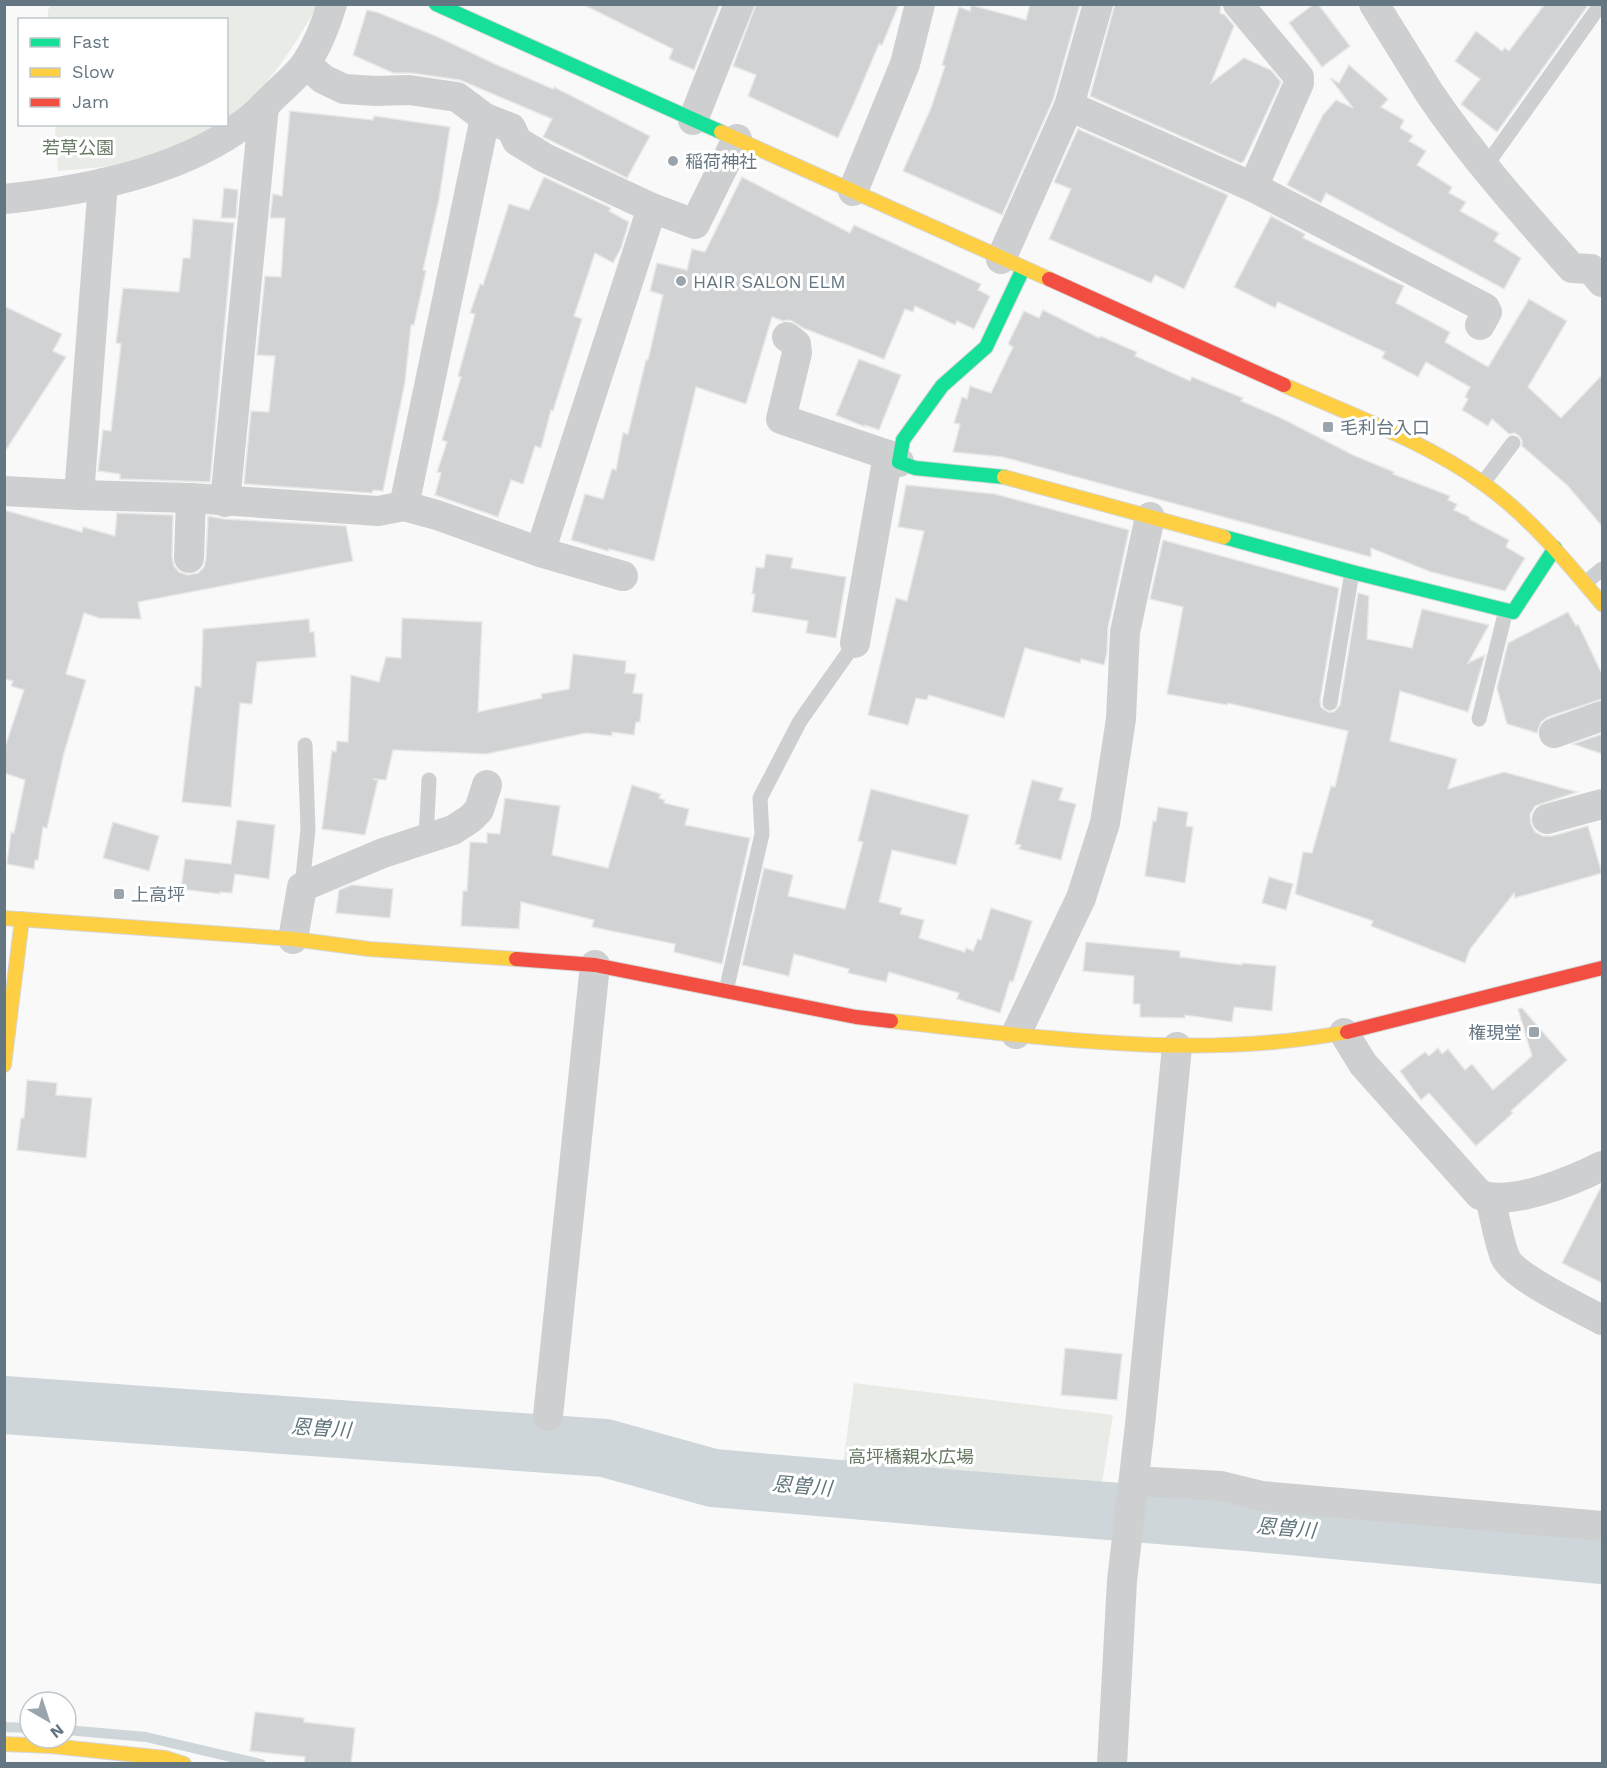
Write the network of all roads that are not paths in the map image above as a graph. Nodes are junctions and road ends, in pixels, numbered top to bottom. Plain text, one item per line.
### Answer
1 (332, 4) edge
2 (436, 4) edge
3 (739, 4) edge
4 (920, 4) edge
5 (1098, 4) edge
6 (1238, 4) edge
7 (1374, 4) edge
8 (1602, 4) edge
9 (306, 64) junction
10 (264, 106) junction
11 (1069, 106) junction
12 (485, 118) junction
13 (693, 120) junction
14 (737, 139) junction
15 (1485, 167) junction
16 (103, 183) junction
17 (1253, 187) junction
18 (853, 191) junction
19 (4, 199) edge
20 (652, 208) junction
21 (1012, 264) junction
22 (1602, 282) edge
23 (1480, 325) dead end
24 (787, 337) dead end
25 (1513, 443) dead end
26 (893, 459) junction
27 (1484, 483) junction
28 (4, 491) edge
29 (79, 495) junction
30 (191, 498) junction
31 (225, 502) junction
32 (404, 506) junction
33 (1150, 516) junction
34 (1555, 548) junction
35 (540, 552) junction
36 (189, 558) dead end
37 (1602, 569) edge
38 (1352, 572) junction
39 (623, 576) dead end
40 (1585, 583) junction
41 (1602, 604) edge
42 (1506, 610) junction
43 (855, 643) joint
44 (1330, 703) dead end
45 (1602, 716) edge
46 (1479, 718) dead end
47 (1554, 733) dead end
48 (305, 745) dead end
49 (429, 780) dead end
50 (487, 785) dead end
51 (1602, 804) edge
52 (1547, 819) dead end
53 (426, 838) junction
54 (302, 887) junction
55 (4, 918) edge
56 (22, 919) junction
57 (293, 939) junction
58 (595, 965) junction
59 (1602, 968) edge
60 (726, 991) junction
61 (1344, 1033) junction
62 (1016, 1034) junction
63 (1176, 1047) junction
64 (4, 1065) edge
65 (1602, 1166) edge
66 (1490, 1198) junction
67 (1602, 1320) edge
68 (548, 1416) dead end
69 (1134, 1481) junction
70 (1602, 1526) edge
71 (4, 1744) edge
72 (184, 1764) edge
73 (1112, 1764) edge

1 - 9 street
2 - 13 street
3 - 13 street
4 - 18 street
5 - 11 street
6 - 17 street
7 - 15 street
8 - 15 lane
9 - 10 street
9 - 12 street
10 - 16 street
10 - 31 street
11 - 17 street
11 - 21 street
12 - 20 street
12 - 32 street
13 - 14 street
14 - 18 street
14 - 20 street
15 - 22 street
16 - 19 street
16 - 29 street
17 - 23 street
18 - 21 street
20 - 35 street
21 - 26 street
21 - 27 street
24 - 26 street
25 - 27 lane
26 - 33 street
26 - 43 street
27 - 34 street
28 - 29 street
29 - 30 street
30 - 31 street
30 - 36 street
31 - 32 street
32 - 35 street
33 - 38 street
33 - 62 street
34 - 40 street
34 - 42 street
35 - 39 street
37 - 40 lane
38 - 42 street
38 - 44 lane
40 - 41 street
42 - 46 lane
43 - 60 lane
45 - 47 street
48 - 54 lane
49 - 53 lane
50 - 53 street
51 - 52 street
53 - 54 street
54 - 57 street
55 - 56 street
56 - 57 street
56 - 64 street
57 - 58 street
58 - 60 street
58 - 68 street
59 - 61 street
60 - 62 street
61 - 63 street
61 - 66 street
62 - 63 street
63 - 69 street
65 - 66 street
66 - 67 street
69 - 70 street
69 - 73 street
71 - 72 street

